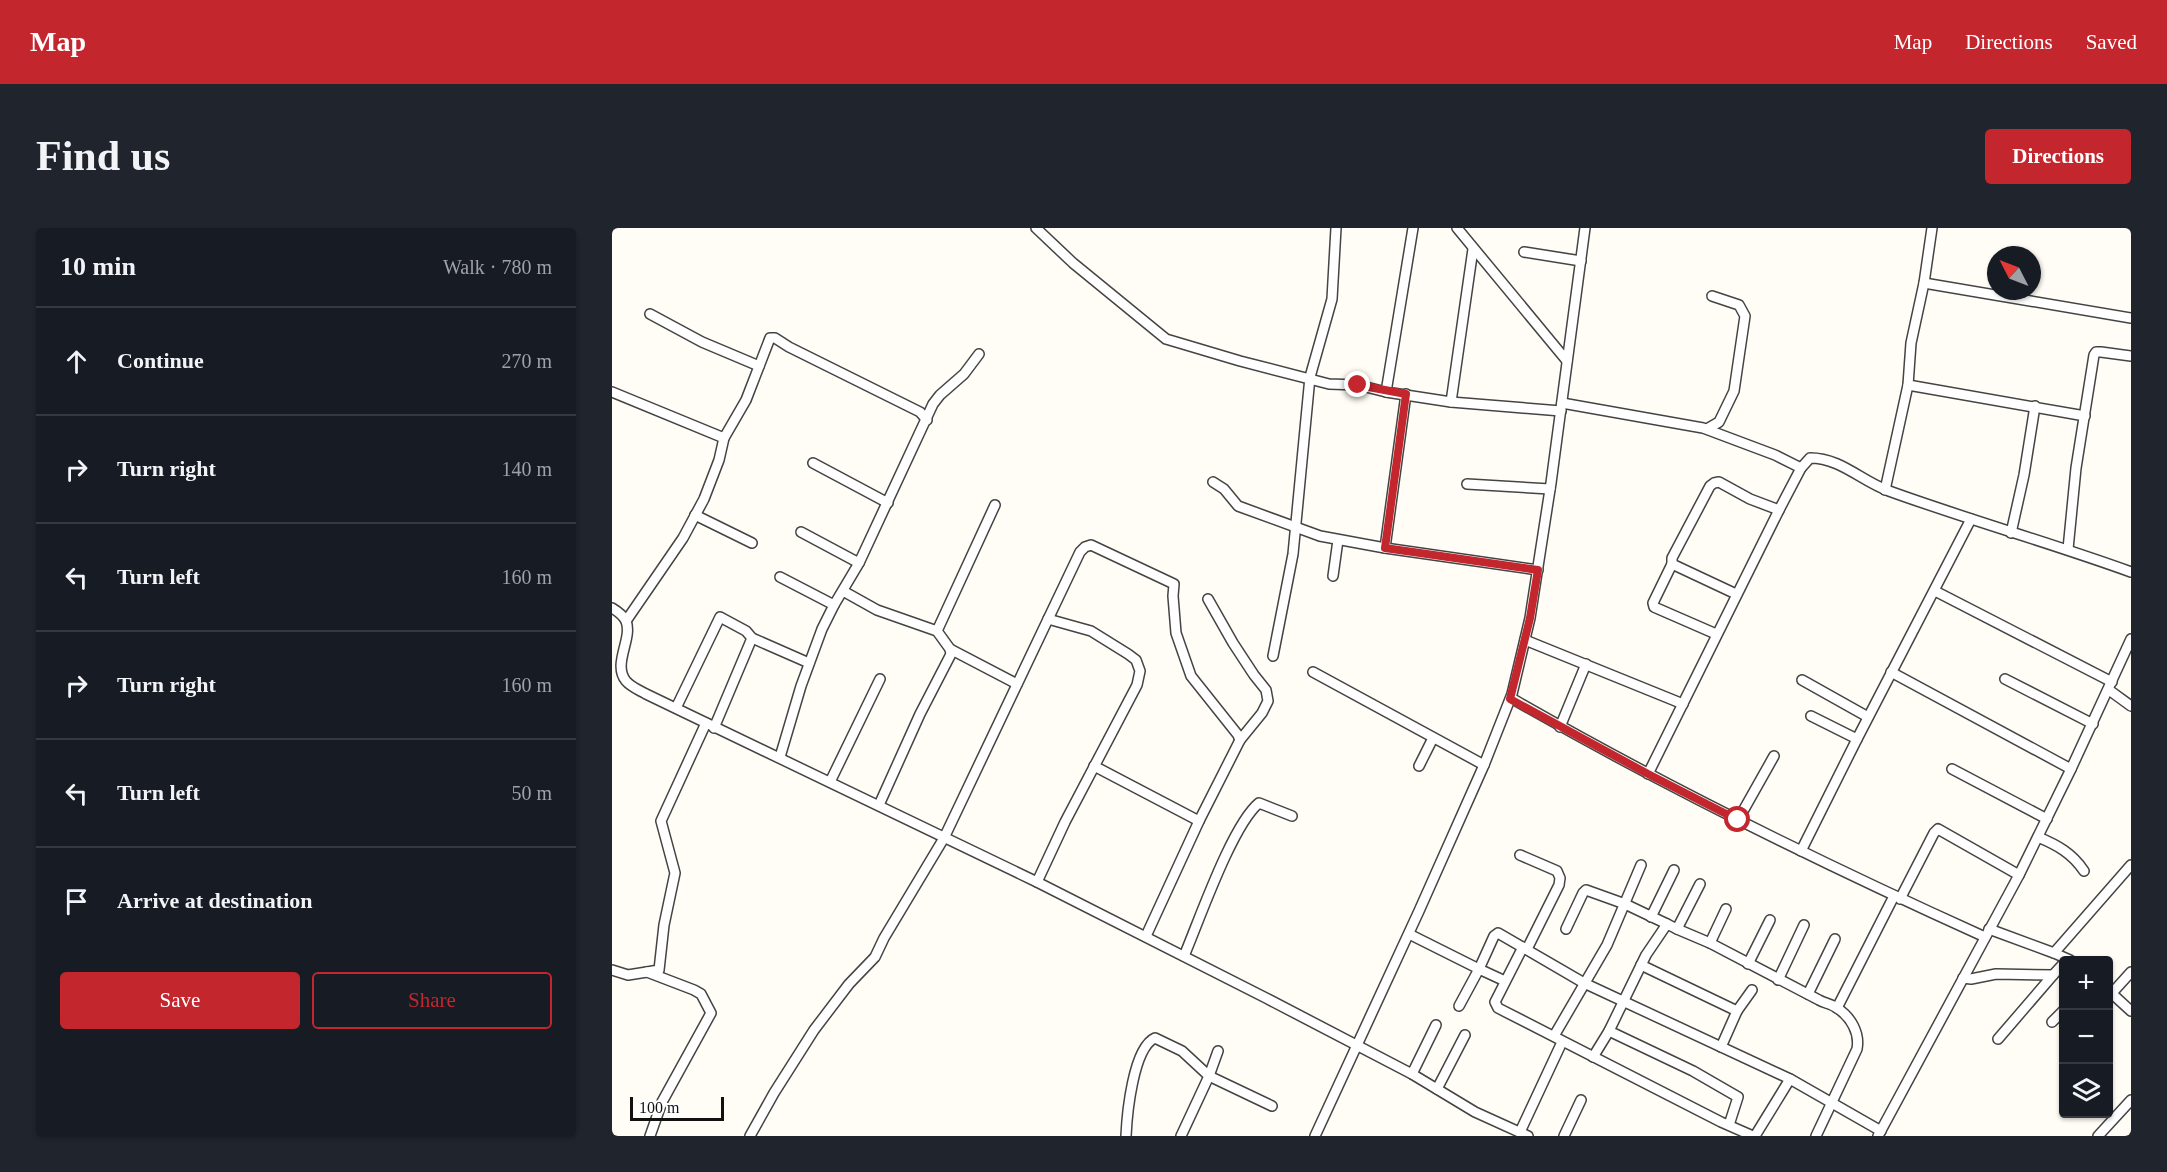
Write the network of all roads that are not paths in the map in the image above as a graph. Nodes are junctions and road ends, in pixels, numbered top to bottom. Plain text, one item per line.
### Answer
1 (1036, 228) edge
2 (1336, 228) edge
3 (1413, 228) edge
4 (1456, 228) edge
5 (1585, 228) edge
6 (1932, 228) edge
7 (1473, 249) junction
8 (1524, 252) dead end
9 (1581, 261) junction
10 (1924, 283) junction
11 (1712, 296) dead end
12 (650, 314) dead end
13 (2131, 318) edge
14 (979, 354) dead end
15 (2131, 356) edge
16 (1567, 361) junction
17 (759, 366) junction
18 (1310, 378) junction
19 (1908, 385) junction
20 (612, 392) edge
21 (1386, 392) junction
22 (1406, 394) junction
23 (1451, 402) junction
24 (2035, 406) junction
25 (1561, 407) junction
26 (2085, 416) junction
27 (927, 420) junction
28 (1707, 429) junction
29 (724, 438) junction
30 (813, 462) dead end
31 (1801, 468) junction
32 (1213, 482) dead end
33 (1467, 484) dead end
34 (1550, 489) junction
35 (1885, 490) junction
36 (888, 503) junction
37 (995, 505) dead end
38 (1779, 510) junction
39 (695, 515) junction
40 (1971, 519) junction
41 (1295, 528) junction
42 (801, 532) dead end
43 (2011, 532) junction
44 (1338, 540) junction
45 (752, 543) dead end
46 (1385, 548) junction
47 (2068, 549) junction
48 (859, 562) junction
49 (1672, 564) junction
50 (1538, 570) junction
51 (2131, 572) edge
52 (1334, 576) dead end
53 (780, 577) dead end
54 (843, 591) junction
55 (1935, 591) junction
56 (1736, 594) junction
57 (1208, 599) dead end
58 (834, 604) junction
59 (612, 608) edge
60 (1048, 619) junction
61 (626, 621) junction
62 (937, 632) junction
63 (1716, 634) junction
64 (752, 638) junction
65 (2131, 639) edge
66 (1525, 640) junction
67 (950, 649) junction
68 (1273, 656) dead end
69 (617, 658) edge
70 (808, 663) junction
71 (1586, 664) junction
72 (1313, 672) dead end
73 (1891, 672) junction
74 (879, 679) dead end
75 (2005, 679) dead end
76 (1802, 680) dead end
77 (1017, 684) junction
78 (2110, 686) junction
79 (1510, 699) junction
80 (1683, 704) junction
81 (2131, 706) edge
82 (676, 708) junction
83 (1811, 716) dead end
84 (1868, 717) junction
85 (2092, 724) junction
86 (710, 725) junction
87 (1560, 727) junction
88 (1433, 738) junction
89 (1857, 739) junction
90 (1240, 740) junction
91 (1774, 756) dead end
92 (780, 758) junction
93 (1484, 765) junction
94 (1094, 766) junction
95 (1419, 766) dead end
96 (1952, 769) dead end
97 (2071, 769) junction
98 (1648, 774) junction
99 (830, 782) junction
100 (879, 805) junction
101 (1292, 816) dead end
102 (2047, 819) junction
103 (1199, 820) junction
104 (1738, 820) junction
105 (2038, 837) junction
106 (944, 838) junction
107 (1802, 851) junction
108 (1520, 855) dead end
109 (1641, 865) dead end
110 (2131, 865) edge
111 (1674, 870) dead end
112 (2084, 871) dead end
113 (2019, 875) junction
114 (1037, 882) junction
115 (1700, 884) dead end
116 (1897, 898) junction
117 (1625, 904) junction
118 (1726, 909) dead end
119 (1651, 917) junction
120 (1770, 920) dead end
121 (1667, 924) junction
122 (1804, 925) dead end
123 (1566, 929) dead end
124 (1677, 929) junction
125 (1409, 933) junction
126 (1987, 933) junction
127 (1146, 936) junction
128 (1835, 939) dead end
129 (1710, 943) junction
130 (1525, 948) junction
131 (2054, 953) junction
132 (1184, 956) junction
133 (2059, 956) edge
134 (1748, 964) junction
135 (1641, 965) junction
136 (1479, 969) junction
137 (2059, 969) edge
138 (612, 970) edge
139 (647, 972) junction
140 (2131, 972) edge
141 (2053, 975) junction
142 (1963, 978) junction
143 (1778, 980) junction
144 (1505, 981) junction
145 (1584, 984) junction
146 (2113, 989) edge
147 (1752, 990) dead end
148 (1808, 994) junction
149 (2113, 995) edge
150 (1624, 1001) junction
151 (1459, 1006) dead end
152 (1838, 1008) junction
153 (1737, 1011) junction
154 (2131, 1011) edge
155 (2059, 1015) edge
156 (2052, 1022) dead end
157 (1437, 1025) dead end
158 (1610, 1031) junction
159 (1465, 1035) dead end
160 (1554, 1036) junction
161 (1998, 1039) dead end
162 (1562, 1042) junction
163 (1356, 1046) junction
164 (1721, 1047) junction
165 (1218, 1052) dead end
166 (1593, 1057) junction
167 (1412, 1074) junction
168 (1209, 1076) junction
169 (1790, 1079) junction
170 (1437, 1089) junction
171 (1581, 1100) dead end
172 (2131, 1100) edge
173 (1831, 1101) junction
174 (1272, 1106) dead end
175 (1729, 1125) junction
176 (1880, 1133) edge
177 (1524, 1134) edge
178 (650, 1136) edge
179 (750, 1136) edge
180 (1126, 1136) edge
181 (1182, 1136) edge
182 (1315, 1136) edge
183 (1564, 1136) edge
184 (1754, 1136) edge
185 (1816, 1136) edge
186 (2098, 1136) edge

1 - 18 street
2 - 18 street
3 - 21 street
4 - 7 street
5 - 9 street
6 - 10 street
7 - 16 street
7 - 23 street
8 - 9 street
9 - 16 street
10 - 13 street
10 - 19 street
11 - 28 street
12 - 17 street
14 - 27 street
15 - 26 street
16 - 25 street
17 - 27 street
17 - 29 street
18 - 21 street
18 - 41 street
19 - 24 street
19 - 35 street
20 - 29 street
21 - 22 street
22 - 23 street
22 - 46 street
23 - 25 street
24 - 26 street
24 - 43 street
25 - 28 street
25 - 34 street
26 - 47 street
27 - 36 street
28 - 31 street
29 - 39 street
30 - 36 street
31 - 35 street
31 - 38 street
32 - 41 street
33 - 34 street
34 - 50 street
35 - 40 street
36 - 48 street
37 - 62 street
38 - 49 street
38 - 56 street
39 - 45 street
39 - 61 street
40 - 43 street
40 - 55 street
41 - 44 street
41 - 68 street
42 - 48 street
43 - 47 street
44 - 46 street
44 - 52 street
46 - 50 street
47 - 51 street
48 - 54 street
49 - 56 street
49 - 63 street
50 - 66 street
53 - 58 street
54 - 58 street
54 - 62 street
55 - 73 street
55 - 78 street
56 - 63 street
57 - 90 street
58 - 70 street
59 - 61 street
60 - 77 street
60 - 90 street
60 - 94 street
61 - 69 street
62 - 67 street
63 - 80 street
64 - 70 street
64 - 82 street
64 - 86 street
65 - 78 street
66 - 71 street
66 - 79 street
67 - 77 street
67 - 100 street
69 - 82 street
70 - 92 street
71 - 80 street
71 - 87 street
72 - 88 street
73 - 84 street
73 - 97 street
74 - 99 street
75 - 85 street
76 - 84 street
77 - 106 street
78 - 81 street
78 - 85 street
79 - 87 street
79 - 93 street
80 - 98 street
82 - 86 street
83 - 89 street
84 - 89 street
85 - 97 street
86 - 92 street
86 - 139 street
87 - 98 street
88 - 93 street
88 - 95 street
89 - 107 street
90 - 103 street
91 - 104 street
92 - 99 street
93 - 125 street
94 - 103 street
94 - 114 street
96 - 102 street
97 - 102 street
98 - 104 street
99 - 100 street
100 - 106 street
101 - 132 street
102 - 105 street
103 - 127 street
104 - 107 street
105 - 112 street
105 - 113 street
106 - 114 street
106 - 179 street
107 - 116 street
108 - 130 street
109 - 117 street
110 - 131 street
111 - 119 street
113 - 116 street
113 - 126 street
114 - 127 street
115 - 124 street
116 - 126 street
116 - 152 street
117 - 119 street
117 - 123 street
117 - 145 street
118 - 129 street
119 - 121 street
120 - 134 street
121 - 124 street
121 - 135 street
122 - 143 street
124 - 129 street
125 - 136 street
125 - 163 street
126 - 131 street
126 - 142 street
127 - 132 street
128 - 148 street
129 - 134 street
130 - 136 street
130 - 144 street
130 - 145 street
131 - 133 street
132 - 163 street
134 - 143 street
135 - 150 street
135 - 153 street
136 - 144 street
136 - 151 street
137 - 141 street
138 - 139 street
139 - 178 street
140 - 146 street
141 - 142 street
141 - 161 street
142 - 176 street
143 - 148 street
144 - 160 street
145 - 150 street
145 - 160 street
147 - 153 street
148 - 152 street
149 - 154 street
150 - 158 street
150 - 164 street
152 - 173 street
153 - 164 street
155 - 156 street
157 - 167 street
158 - 166 street
158 - 175 street
159 - 170 street
160 - 162 street
162 - 166 street
162 - 177 street
163 - 167 street
163 - 182 street
164 - 169 street
165 - 168 street
166 - 175 street
167 - 170 street
168 - 174 street
168 - 180 street
168 - 181 street
169 - 173 street
169 - 184 street
170 - 177 street
171 - 183 street
172 - 186 street
173 - 176 street
173 - 185 street
175 - 184 street

